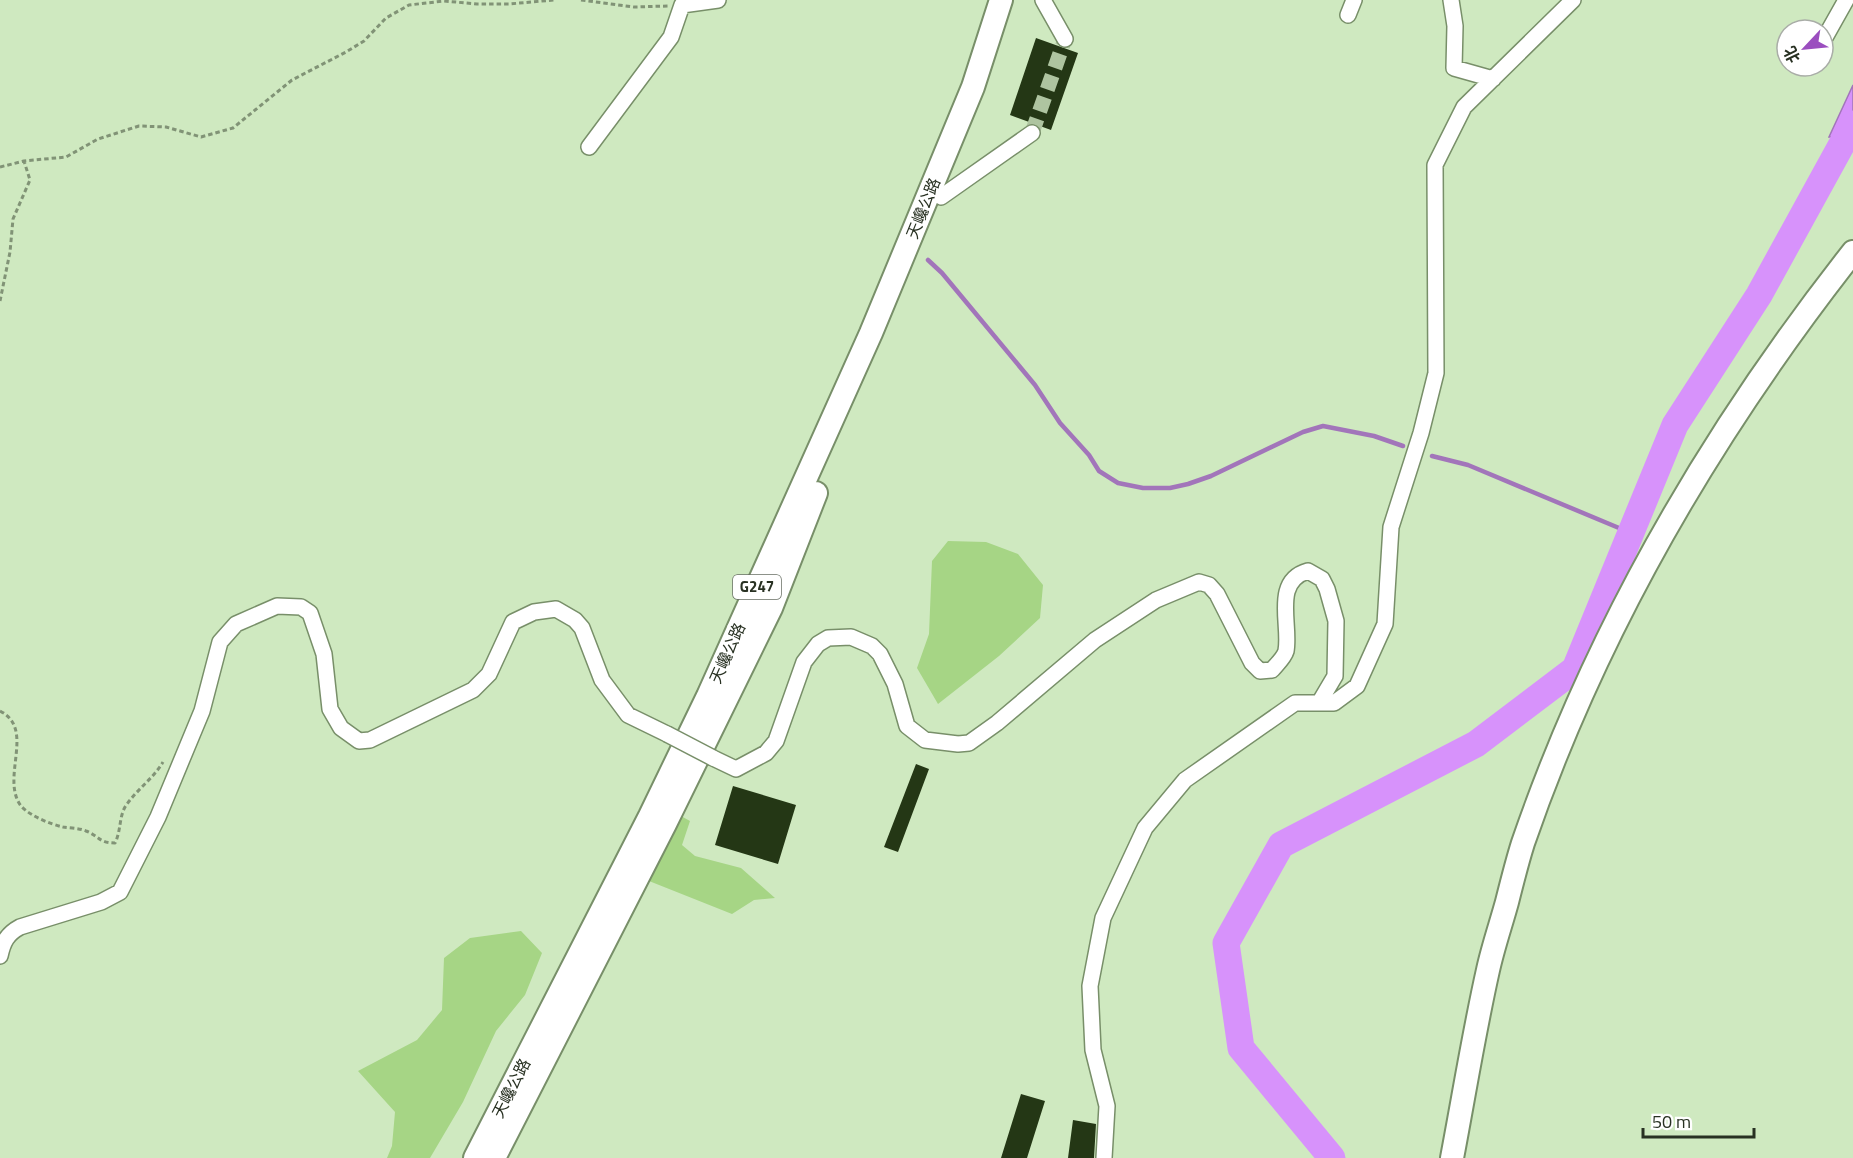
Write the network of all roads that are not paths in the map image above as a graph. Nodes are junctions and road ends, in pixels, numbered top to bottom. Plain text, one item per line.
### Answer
1 (718, 0) edge
2 (1000, 0) edge
3 (1013, 0) edge
4 (1043, 0) edge
5 (1354, 0) edge
6 (1451, 0) edge
7 (1573, 0) edge
8 (1846, 0) edge
9 (1348, 15) dead end
10 (1835, 20) edge
11 (1065, 39) dead end
12 (1493, 79) junction
13 (1032, 133) tunnel mouth
14 (589, 147) dead end
15 (941, 197) junction
16 (1853, 252) edge
17 (1853, 273) edge
18 (1319, 703) junction
19 (0, 956) edge
20 (475, 1158) edge
21 (494, 1158) edge
22 (1104, 1158) edge
23 (1452, 1158) edge
24 (1466, 1158) edge

1 - 14 street
2 - 20 highway, 天巉公路 / G247
3 - 15 highway, 天巉公路 / G247
4 - 11 street
5 - 9 street
6 - 12 street
7 - 12 street
8 - 10 street
12 - 18 street
13 - 15 street
15 - 21 highway, 天巉公路 / G247
16 - 23 highway
17 - 24 highway
18 - 19 street, bridge
18 - 22 street

